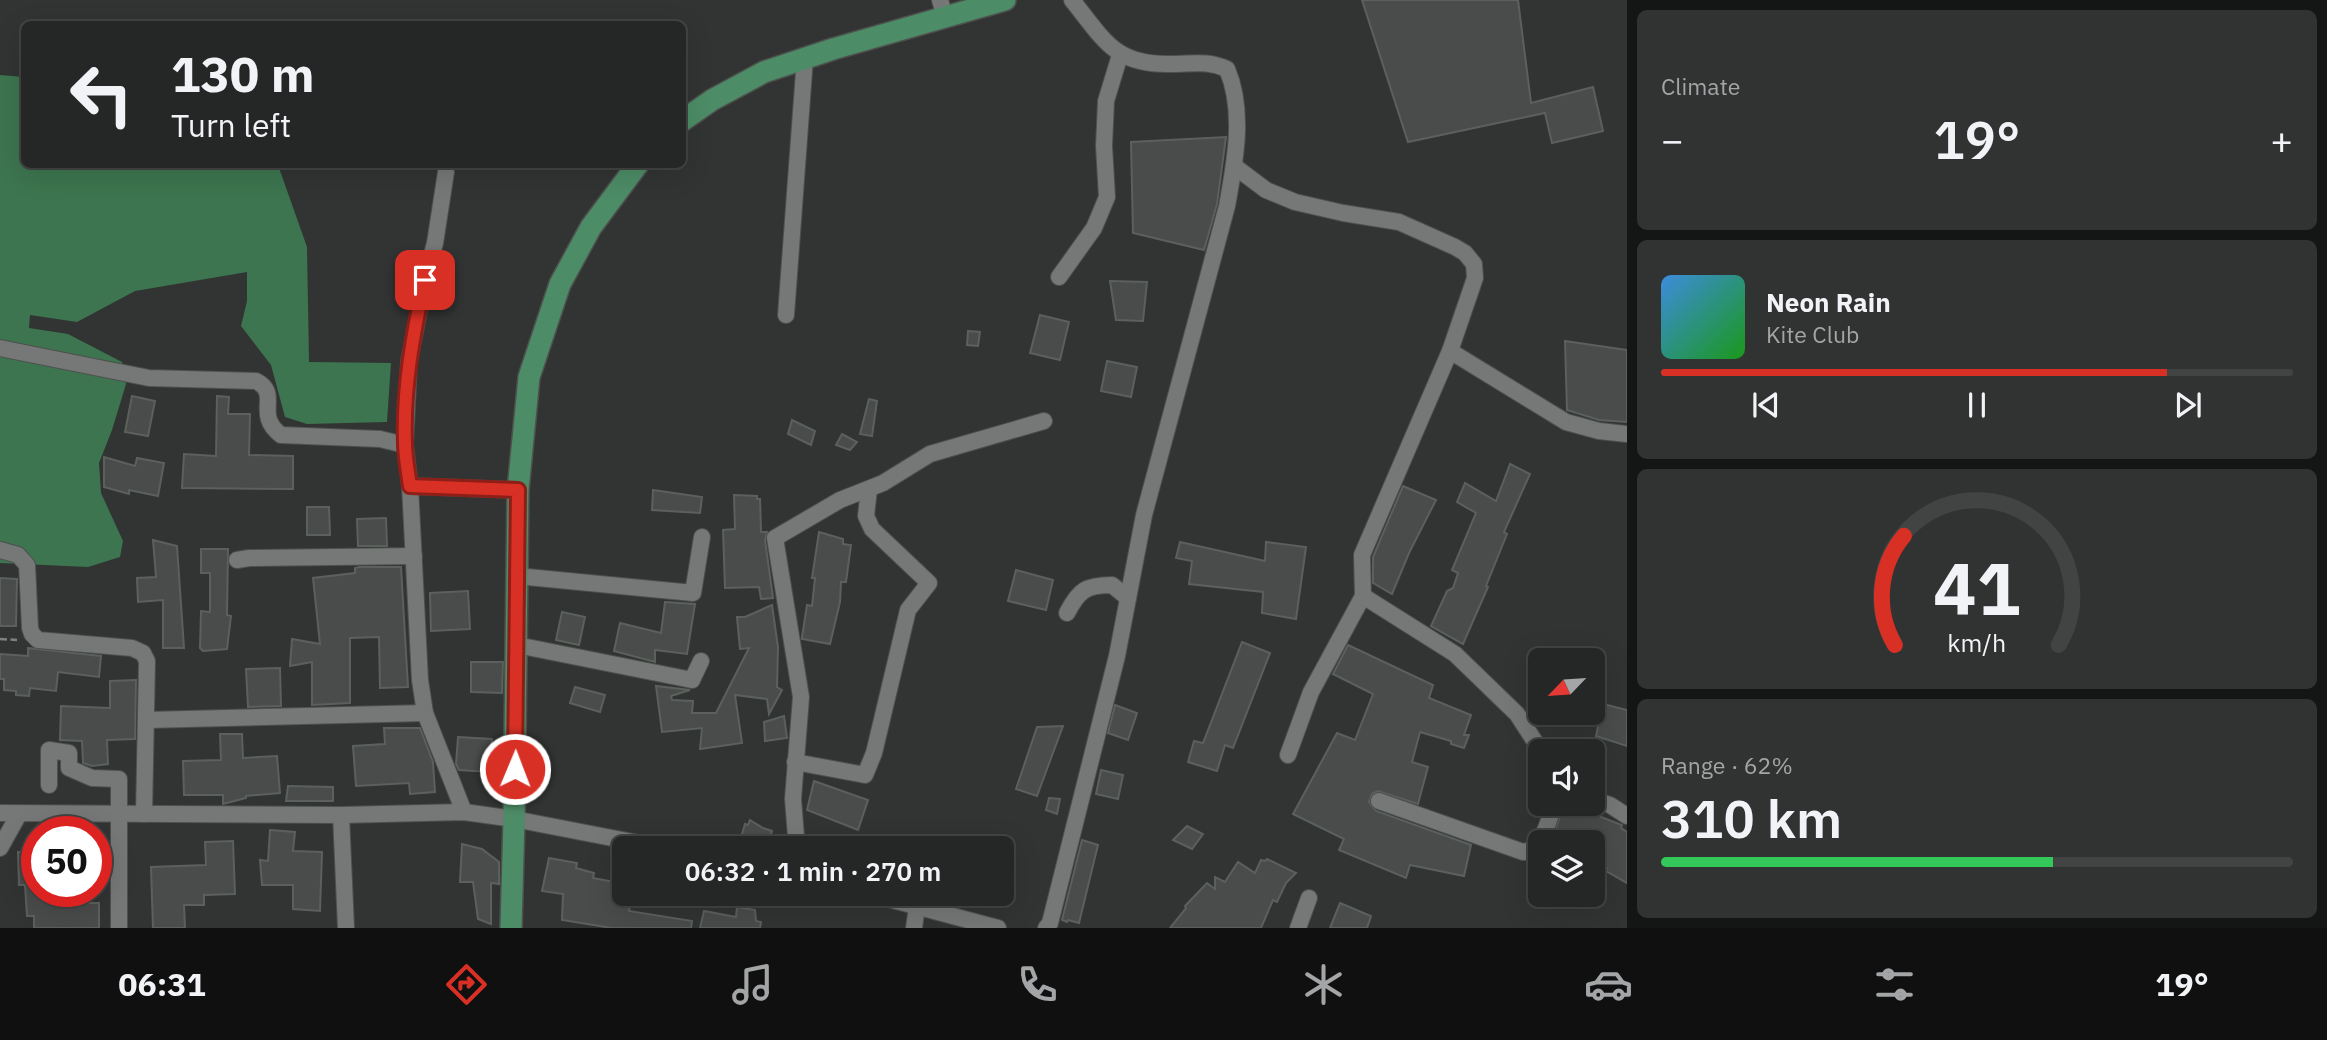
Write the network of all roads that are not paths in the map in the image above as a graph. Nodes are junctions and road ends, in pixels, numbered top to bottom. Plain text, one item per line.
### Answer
1 (1005, 0) edge
2 (1072, 0) edge
3 (943, 8) edge
4 (1120, 55) junction
5 (805, 58) junction
6 (686, 118) edge
7 (1234, 166) junction
8 (635, 168) edge
9 (446, 172) dead end
10 (1059, 277) dead end
11 (786, 315) dead end
12 (0, 348) edge
13 (1450, 351) junction
14 (1044, 421) dead end
15 (1627, 434) edge
16 (405, 444) junction
17 (410, 486) junction
18 (869, 489) junction
19 (518, 490) junction
20 (702, 537) dead end
21 (0, 550) edge
22 (414, 556) junction
23 (237, 560) dead end
24 (517, 576) junction
25 (1363, 596) junction
26 (1128, 598) junction
27 (1068, 613) dead end
28 (516, 645) junction
29 (701, 661) dead end
30 (425, 713) junction
31 (147, 720) junction
32 (1533, 739) edge
33 (1288, 755) dead end
34 (795, 762) junction
35 (49, 785) dead end
36 (1379, 801) dead end
37 (1605, 803) edge
38 (464, 812) junction
39 (0, 813) edge
40 (19, 814) junction
41 (144, 814) junction
42 (119, 815) junction
43 (341, 816) junction
44 (1550, 816) edge
45 (1627, 816) edge
46 (514, 819) junction
47 (796, 836) edge
48 (612, 838) edge
49 (0, 848) edge
50 (1309, 898) dead end
51 (916, 906) joint
52 (119, 928) edge
53 (346, 928) edge
54 (511, 928) edge
55 (914, 928) edge
56 (997, 928) edge
57 (1046, 928) edge
58 (1298, 928) edge

1 - 3 main road
2 - 4 street
3 - 5 main road
4 - 7 street
4 - 10 street
5 - 6 main road
5 - 11 street
7 - 13 street
7 - 26 street
8 - 19 main road
9 - 16 street
12 - 16 street
13 - 15 street
13 - 25 street
14 - 18 street
16 - 17 street
17 - 19 street
17 - 22 street
18 - 34 street
18 - 34 street
19 - 24 main road
20 - 24 street
21 - 31 street
22 - 23 street
22 - 30 street
24 - 28 main road
25 - 32 street
25 - 33 street
26 - 27 street
26 - 57 street
28 - 29 street
28 - 46 main road
30 - 31 street
30 - 38 street
31 - 41 street
34 - 47 street
35 - 42 street
36 - 44 street
37 - 45 street
38 - 43 street
38 - 46 street
39 - 40 street
40 - 42 street
40 - 49 street
41 - 42 street
41 - 43 street
42 - 52 street
43 - 53 street
46 - 48 street
46 - 54 main road
50 - 58 street
51 - 55 street
51 - 56 street

